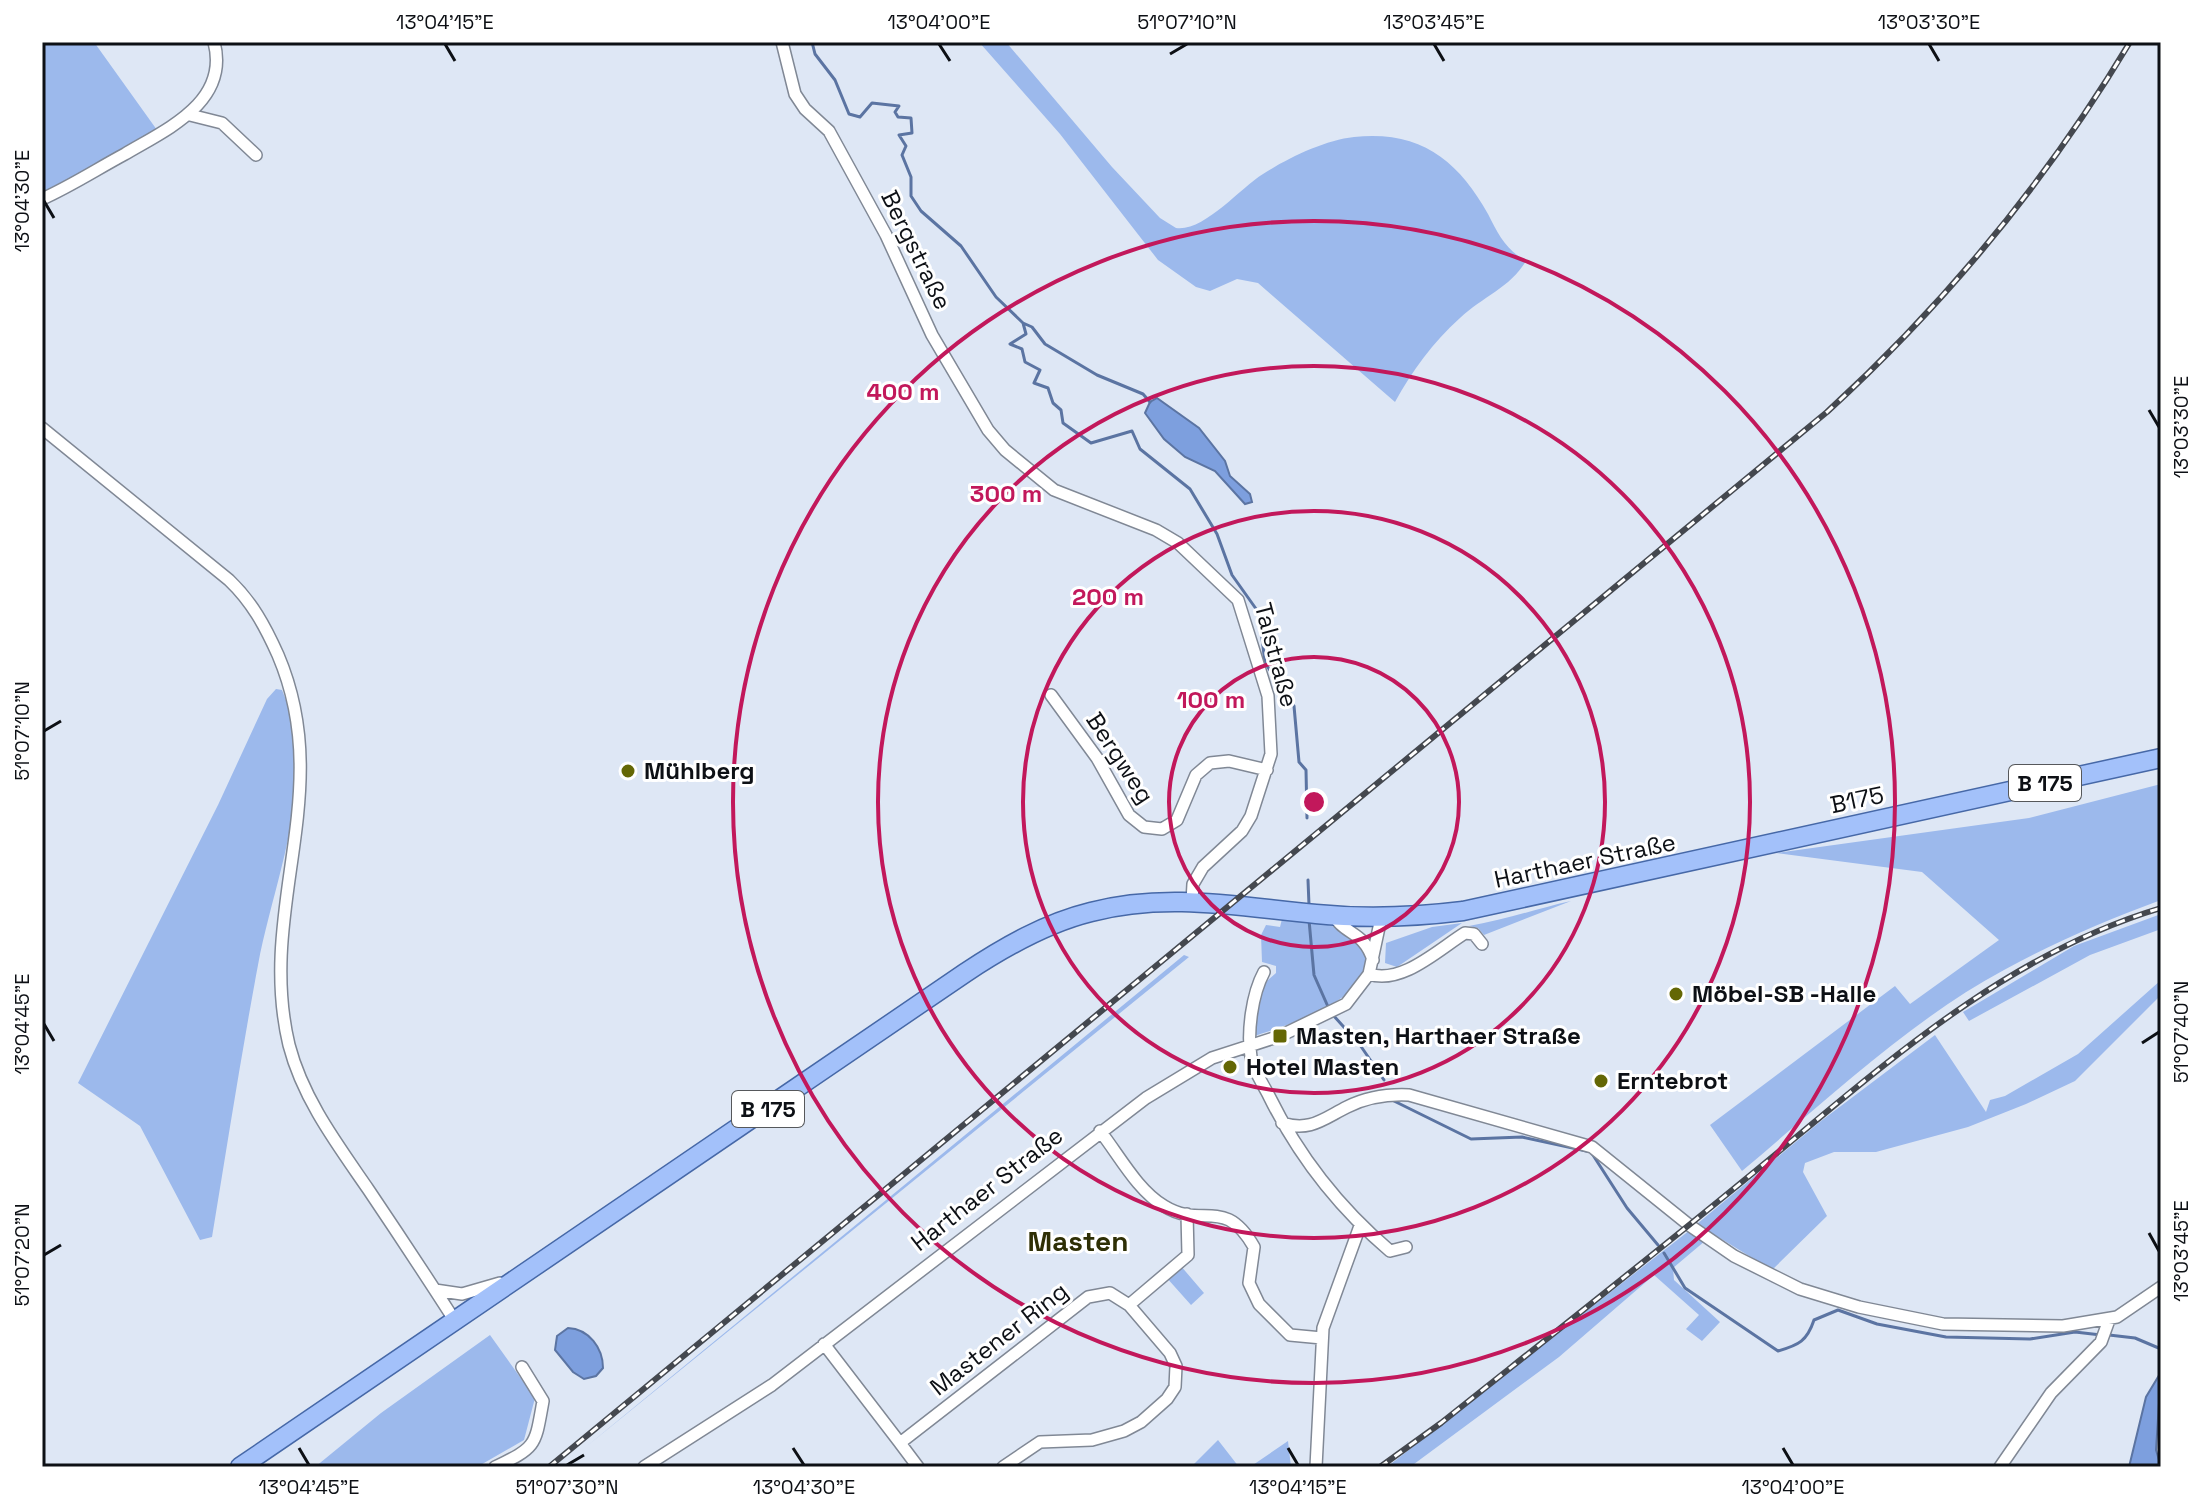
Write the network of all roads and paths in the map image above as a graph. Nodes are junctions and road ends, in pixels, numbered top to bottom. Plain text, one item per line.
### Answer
1 (214, 42) edge
2 (782, 42) edge
3 (190, 115) junction
4 (256, 155) dead end
5 (42, 199) edge
6 (42, 428) edge
7 (1028, 469) joint
8 (1051, 695) dead end
9 (2161, 758) edge
10 (1267, 770) junction
11 (1797, 838) joint
12 (1192, 901) junction
13 (1318, 914) junction
14 (1381, 918) junction
15 (1482, 944) dead end
16 (1373, 962) junction
17 (1264, 972) dead end
18 (1369, 974) junction
19 (1250, 1046) junction
20 (1282, 1123) junction
21 (1100, 1131) junction
22 (1187, 1214) junction
23 (1360, 1226) junction
24 (1406, 1247) dead end
25 (535, 1267) junction
26 (2161, 1287) edge
27 (435, 1289) junction
28 (1129, 1305) junction
29 (2109, 1320) junction
30 (455, 1321) junction
31 (1322, 1338) junction
32 (824, 1344) junction
33 (522, 1367) dead end
34 (900, 1443) junction
35 (240, 1467) edge
36 (495, 1467) edge
37 (644, 1467) edge
38 (918, 1467) edge
39 (1003, 1467) edge
40 (1316, 1467) edge
41 (2000, 1467) edge

1 - 3 street
2 - 7 street, Bergstraße
3 - 4 street
3 - 5 street
6 - 27 street
7 - 10 street, Talstraße
8 - 10 street, Bergweg
9 - 11 main road, B175 / B 175
10 - 12 street, Talstraße
11 - 14 main road, Harthaer Straße / B 175
12 - 13 main road, Harthaer Straße / B 175
12 - 25 main road, B 175
13 - 14 main road, Harthaer Straße / B 175
13 - 16 street
14 - 16 street, Harthaer Straße
15 - 18 street
16 - 18 street, Harthaer Straße
17 - 19 street
18 - 19 street, Harthaer Straße
19 - 20 street
19 - 21 street, Harthaer Straße
20 - 23 street
20 - 29 street
21 - 22 street
21 - 32 street, Harthaer Straße
22 - 28 street
22 - 31 street
23 - 24 street
23 - 31 street
25 - 27 street
25 - 30 main road, B 175
26 - 29 street
27 - 30 street
28 - 34 street, Mastener Ring
28 - 39 street
29 - 41 street
30 - 35 main road, B 175
31 - 40 street
32 - 34 street
32 - 37 street, Harthaer Straße
33 - 36 street
34 - 38 street

